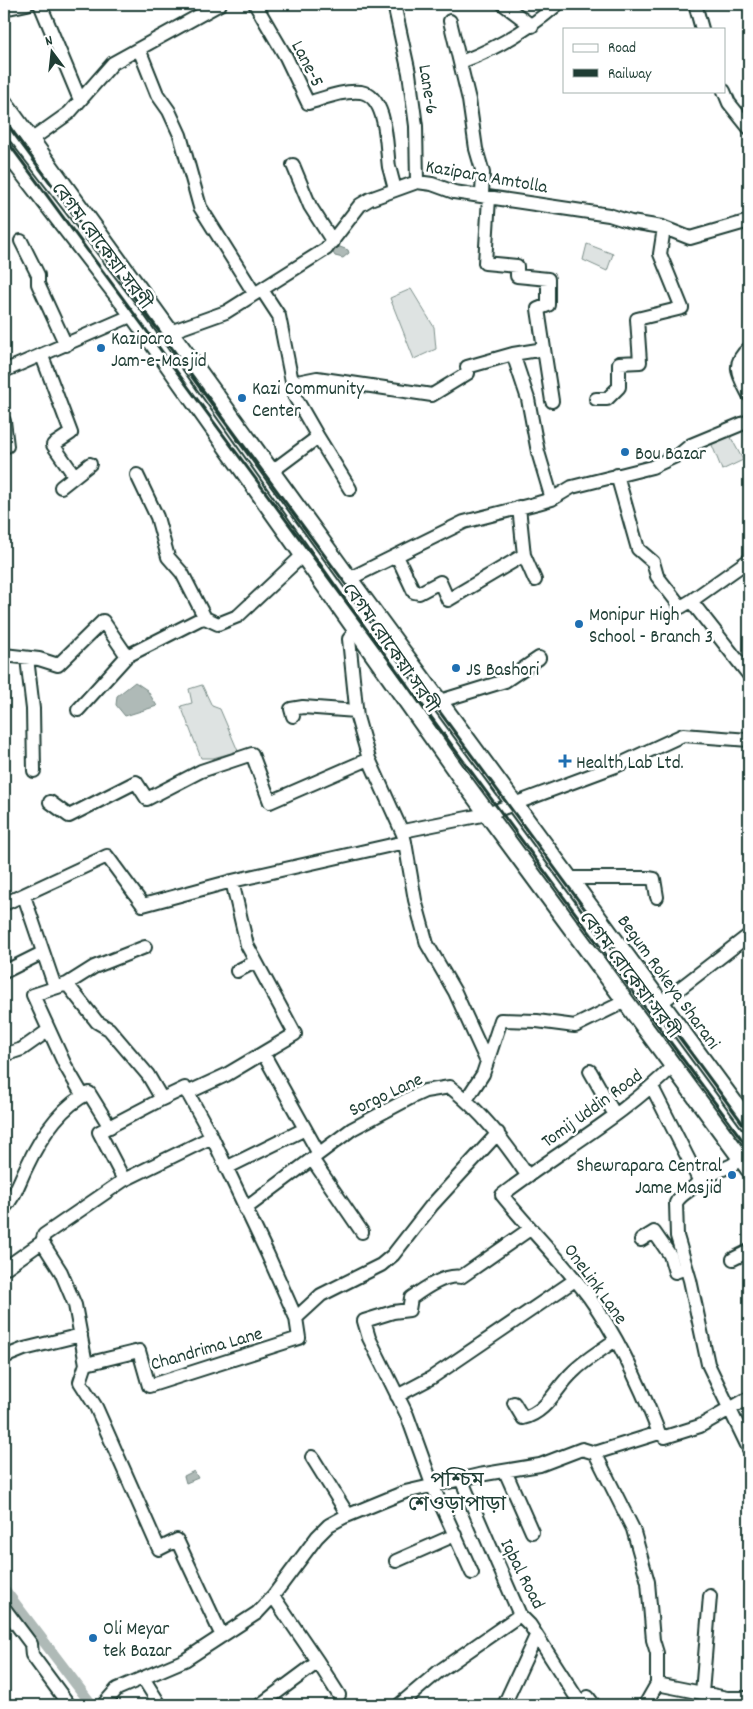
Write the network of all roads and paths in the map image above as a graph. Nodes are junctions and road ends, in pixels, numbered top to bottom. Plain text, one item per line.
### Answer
1 (27, 4) edge
2 (40, 4) edge
3 (220, 4) edge
4 (255, 4) edge
5 (394, 4) edge
6 (503, 4) edge
7 (558, 4) edge
8 (695, 4) edge
9 (4, 9) edge
10 (450, 21) dead end
11 (532, 26) junction
12 (702, 28) edge
13 (139, 49) junction
14 (460, 62) junction
15 (724, 92) edge
16 (80, 100) junction
17 (4, 103) edge
18 (749, 128) edge
19 (31, 140) junction
20 (7, 159) edge
21 (293, 165) dead end
22 (417, 182) junction
23 (394, 189) junction
24 (485, 196) junction
25 (749, 220) edge
26 (664, 228) junction
27 (21, 241) dead end
28 (333, 242) junction
29 (258, 291) junction
30 (133, 316) junction
31 (170, 332) junction
32 (66, 345) junction
33 (544, 349) junction
34 (745, 351) edge
35 (513, 354) junction
36 (42, 356) junction
37 (4, 370) edge
38 (292, 383) junction
39 (749, 395) edge
40 (596, 399) dead end
41 (552, 401) dead end
42 (4, 421) edge
43 (749, 421) edge
44 (318, 437) junction
45 (7, 446) dead end
46 (90, 464) dead end
47 (271, 472) junction
48 (74, 475) junction
49 (137, 475) dead end
50 (617, 475) junction
51 (61, 487) dead end
52 (350, 489) dead end
53 (552, 499) junction
54 (519, 507) junction
55 (303, 555) junction
56 (524, 555) junction
57 (398, 556) junction
58 (749, 560) edge
59 (349, 579) junction
60 (536, 580) dead end
61 (691, 601) junction
62 (205, 618) junction
63 (357, 631) junction
64 (4, 655) edge
65 (126, 656) junction
66 (26, 658) junction
67 (539, 658) dead end
68 (749, 675) edge
69 (440, 701) junction
70 (78, 710) dead end
71 (356, 711) junction
72 (293, 716) dead end
73 (749, 740) edge
74 (369, 759) junction
75 (34, 771) dead end
76 (50, 802) dead end
77 (514, 804) junction
78 (487, 814) junction
79 (404, 838) junction
80 (232, 880) junction
81 (574, 883) junction
82 (24, 896) junction
83 (657, 898) dead end
84 (4, 904) edge
85 (749, 934) edge
86 (145, 947) dead end
87 (42, 953) junction
88 (255, 962) junction
89 (633, 966) junction
90 (4, 972) edge
91 (237, 972) dead end
92 (611, 981) junction
93 (61, 986) junction
94 (626, 1001) junction
95 (660, 1003) junction
96 (49, 1030) junction
97 (263, 1053) junction
98 (4, 1054) edge
99 (487, 1062) junction
100 (674, 1065) junction
101 (590, 1071) dead end
102 (652, 1087) junction
103 (187, 1093) junction
104 (82, 1096) junction
105 (162, 1099) junction
106 (466, 1100) junction
107 (615, 1115) junction
108 (749, 1123) edge
109 (110, 1126) junction
110 (305, 1129) junction
111 (498, 1133) junction
112 (212, 1137) junction
113 (315, 1156) junction
114 (745, 1164) edge
115 (226, 1168) junction
116 (527, 1176) junction
117 (124, 1180) junction
118 (699, 1180) junction
119 (4, 1208) edge
120 (245, 1208) junction
121 (530, 1230) junction
122 (362, 1232) dead end
123 (641, 1240) dead end
124 (42, 1242) junction
125 (749, 1251) edge
126 (733, 1258) dead end
127 (4, 1267) edge
128 (686, 1268) junction
129 (575, 1280) junction
130 (296, 1318) junction
131 (81, 1335) junction
132 (615, 1340) junction
133 (4, 1357) edge
134 (86, 1364) junction
135 (397, 1396) junction
136 (749, 1398) edge
137 (514, 1402) dead end
138 (729, 1410) junction
139 (659, 1433) junction
140 (749, 1449) edge
141 (595, 1453) junction
142 (312, 1457) dead end
143 (505, 1471) junction
144 (461, 1479) junction
145 (433, 1487) junction
146 (348, 1515) junction
147 (532, 1532) dead end
148 (455, 1535) junction
149 (396, 1561) dead end
150 (472, 1573) dead end
151 (273, 1596) junction
152 (710, 1596) dead end
153 (4, 1608) edge
154 (520, 1615) junction
155 (222, 1636) junction
156 (536, 1636) junction
157 (318, 1662) junction
158 (143, 1678) junction
159 (657, 1684) junction
160 (702, 1693) junction
161 (339, 1695) dead end
162 (749, 1698) edge
163 (106, 1700) edge
164 (725, 1701) edge
165 (579, 1704) edge
166 (69, 1705) edge
167 (160, 1705) edge
168 (260, 1705) edge
169 (399, 1705) edge
170 (504, 1705) edge
171 (594, 1705) edge
172 (645, 1705) edge

1 - 9 street
2 - 16 street
3 - 13 street
4 - 23 street, Lane-5
5 - 22 street, Lane-6
6 - 11 street
7 - 11 street
8 - 12 street
10 - 14 street
11 - 14 street
13 - 16 street
13 - 29 street
14 - 24 street
15 - 18 street
16 - 19 street
17 - 19 main road, বেগম রোকেয়া সরণী
19 - 31 main road, বেগম রোকেয়া সরণী
20 - 30 main road, বেগম রোকেয়া সরণী
21 - 28 street
22 - 23 street, Kazipara Amtolla
22 - 24 street, Kazipara Amtolla
23 - 28 street, Kazipara Amtolla
24 - 26 street, Kazipara Amtolla
24 - 33 street
25 - 26 street, Kazipara Amtolla
26 - 40 street
27 - 32 street
28 - 29 street, Kazipara Amtolla
29 - 31 street, Kazipara Amtolla
29 - 38 street
30 - 32 street
30 - 55 main road, বেগম রোকেয়া সরণী
31 - 47 main road, বেগম রোকেয়া সরণী
32 - 36 street
33 - 35 street
33 - 41 street
34 - 39 street
35 - 38 street
35 - 53 street
36 - 37 street
36 - 48 street
38 - 44 street
42 - 45 street
43 - 50 street
44 - 47 street
44 - 52 street
46 - 48 street
47 - 59 main road, বেগম রোকেয়া সরণী
48 - 51 street
49 - 62 street
50 - 53 street
50 - 61 street
53 - 54 street
54 - 56 street
54 - 57 street
55 - 62 street
55 - 63 main road, বেগম রোকেয়া সরণী
56 - 57 street
56 - 60 street
57 - 59 street
58 - 61 street
59 - 69 main road, বেগম রোকেয়া সরণী
61 - 68 street
62 - 65 street
63 - 71 street
63 - 78 main road, বেগম রোকেয়া সরণী
64 - 66 street
65 - 66 street
65 - 70 street
66 - 75 street
67 - 69 street
69 - 77 main road, বেগম রোকেয়া সরণী
71 - 72 street
71 - 74 street
73 - 77 street
74 - 76 street
74 - 79 street
77 - 78 street
77 - 81 main road, বেগম রোকেয়া সরণী
78 - 79 street
78 - 92 main road, বেগম রোকেয়া সরণী
79 - 80 street
79 - 99 street
80 - 82 street
80 - 88 street
81 - 83 street
81 - 89 main road, Begum Rokeya Sharani
82 - 84 street
82 - 87 street
85 - 95 street
86 - 93 street
87 - 90 street
87 - 93 street
88 - 91 street
88 - 97 street
89 - 92 main road
89 - 95 main road, Begum Rokeya Sharani
92 - 94 main road, বেগম রোকেয়া সরণী
93 - 96 street
93 - 105 street
94 - 99 street
94 - 100 main road, বেগম রোকেয়া সরণী
95 - 108 main road, Begum Rokeya Sharani
96 - 98 street
96 - 104 street
97 - 103 street
97 - 110 street
99 - 106 street
100 - 102 street, Tomij Uddin Road
100 - 114 main road, বেগম রোকেয়া সরণী
101 - 107 street
102 - 107 street, Tomij Uddin Road
102 - 118 street
103 - 105 street
103 - 112 street
104 - 109 street
104 - 119 street
105 - 109 street
106 - 111 street, Sorgo Lane
106 - 113 street, Sorgo Lane
107 - 116 street, Tomij Uddin Road
109 - 117 street
110 - 113 street
110 - 115 street
111 - 116 street, Sorgo Lane
111 - 130 street
112 - 115 street
112 - 117 street
113 - 120 street, Sorgo Lane
113 - 122 street
114 - 118 street
115 - 120 street
116 - 121 street, OneLink Lane
117 - 124 street
118 - 128 street
120 - 130 street
121 - 129 street, OneLink Lane
121 - 135 street
123 - 128 street
124 - 127 street
124 - 131 street
125 - 126 street
128 - 138 street
129 - 132 street, OneLink Lane
129 - 135 street
130 - 134 street, Chandrima Lane
131 - 133 street
131 - 134 street
132 - 137 street
132 - 139 street, OneLink Lane
134 - 155 street
135 - 145 street
136 - 138 street
138 - 139 street
138 - 140 street
139 - 141 street
141 - 143 street
141 - 159 street
142 - 146 street
143 - 144 street
143 - 147 street
144 - 145 street
144 - 154 street, Iqbal Road
145 - 146 street
145 - 148 street
146 - 151 street
148 - 149 street
148 - 150 street
151 - 155 street
151 - 157 street
152 - 160 street
153 - 166 street
154 - 156 street, Iqbal Road
154 - 169 street
155 - 158 street
156 - 165 street, Iqbal Road
156 - 170 street
157 - 161 street
157 - 168 street
158 - 163 street
158 - 167 street
159 - 160 street
159 - 172 street
160 - 164 street
162 - 164 street
165 - 171 street

